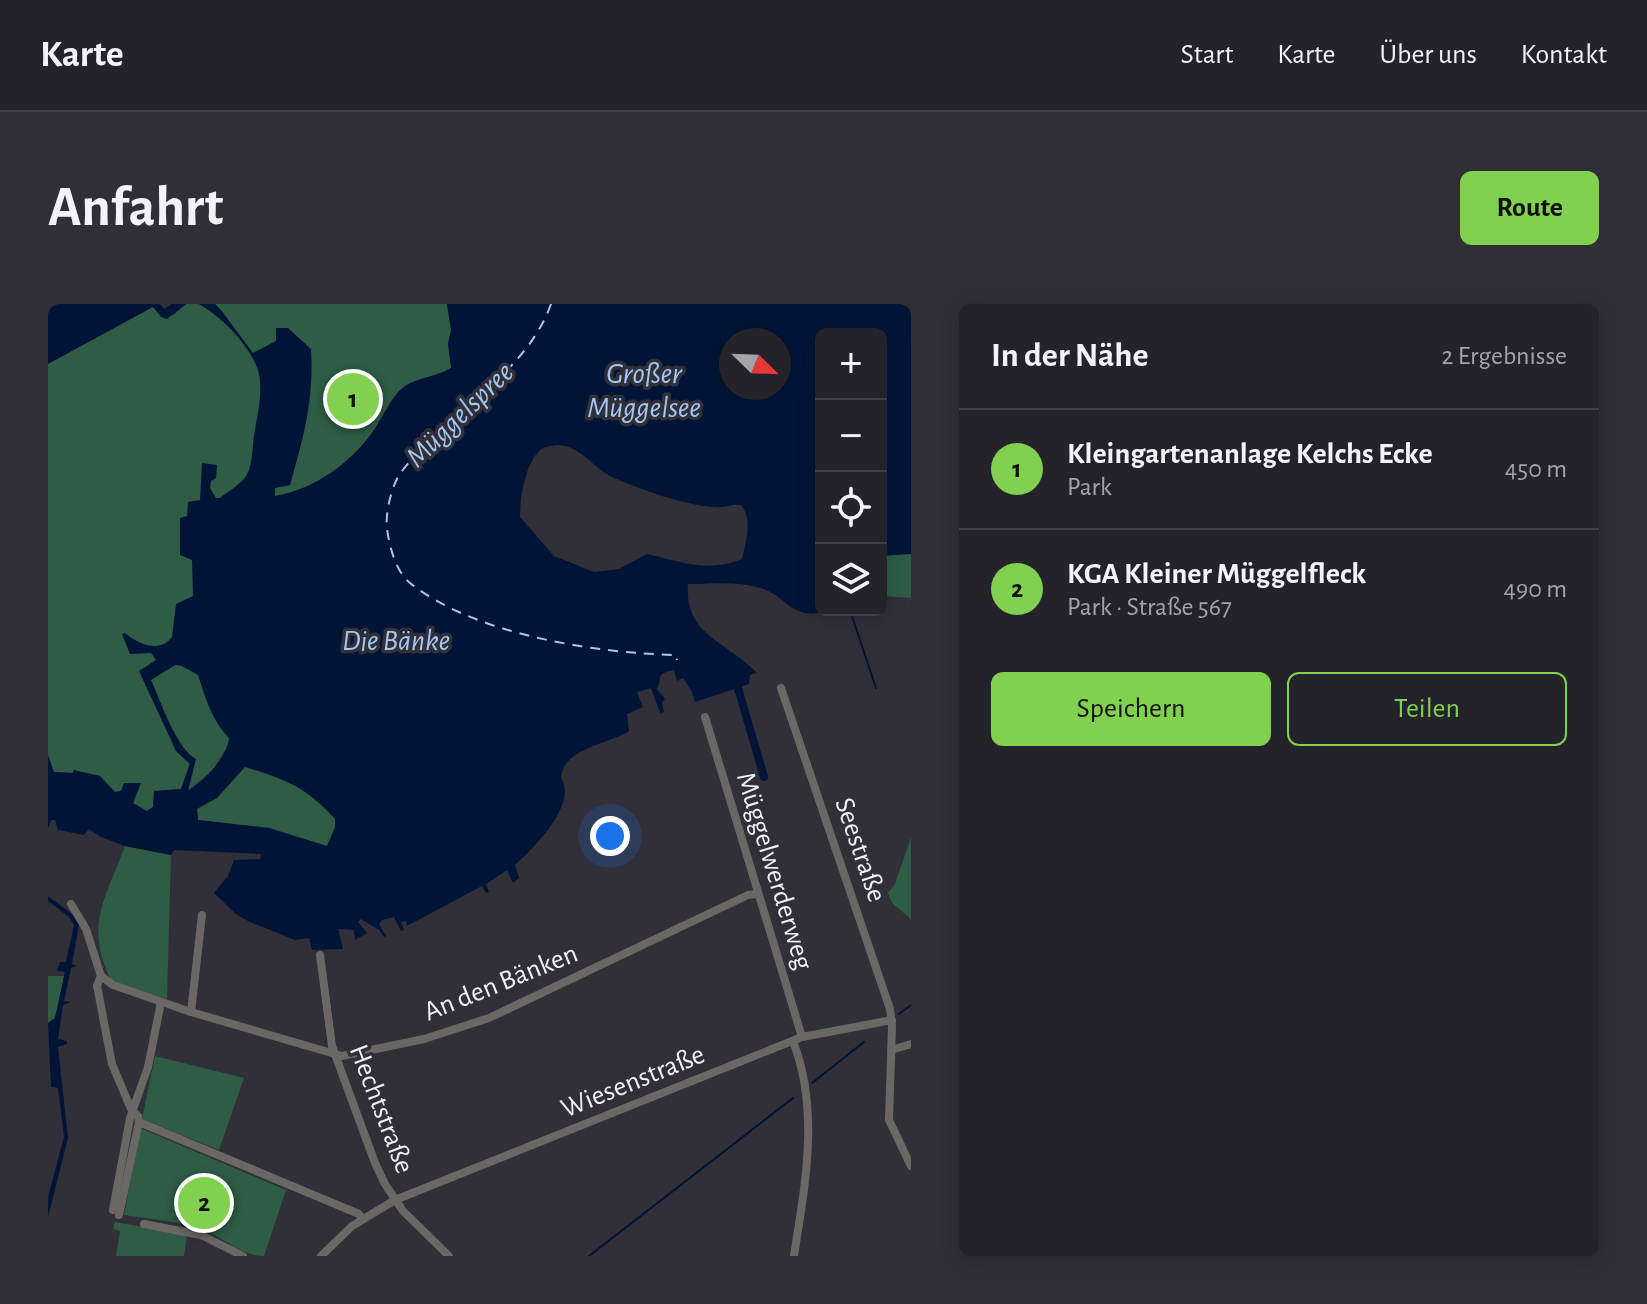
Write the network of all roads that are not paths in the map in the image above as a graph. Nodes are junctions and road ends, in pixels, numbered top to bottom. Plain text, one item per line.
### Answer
1 (781, 688) dead end
2 (705, 717) dead end
3 (757, 894) junction
4 (71, 904) dead end
5 (202, 915) dead end
6 (320, 955) dead end
7 (101, 976) junction
8 (161, 1002) junction
9 (191, 1012) junction
10 (892, 1020) junction
11 (797, 1039) junction
12 (911, 1044) edge
13 (891, 1050) junction
14 (335, 1055) junction
15 (123, 1090) junction
16 (140, 1090) junction
17 (132, 1110) junction
18 (139, 1122) junction
19 (911, 1166) edge
20 (395, 1200) junction
21 (362, 1219) junction
22 (144, 1224) dead end
23 (243, 1256) edge
24 (321, 1256) edge
25 (449, 1256) edge
26 (794, 1256) edge

1 - 10 street, Seestraße
2 - 3 street, Müggelwerderweg
3 - 11 street, Müggelwerderweg
3 - 14 street, An den Bänken
4 - 7 street
5 - 9 street
6 - 14 street, Hechtstraße
7 - 8 street, An den Bänken
7 - 15 street
8 - 9 street, An den Bänken
8 - 16 street
9 - 14 street, An den Bänken
10 - 11 street, Wiesenstraße
10 - 13 street, Seestraße
11 - 20 street, Wiesenstraße
11 - 26 street, Müggelwerderweg
12 - 13 street
13 - 19 street, Seestraße
14 - 20 street, Hechtstraße
15 - 16 street
15 - 17 street
16 - 17 street
17 - 18 street
17 - 18 street
18 - 21 street
20 - 21 street, Wiesenstraße
20 - 25 street, Hechtstraße
21 - 24 street, Wiesenstraße
22 - 23 street

